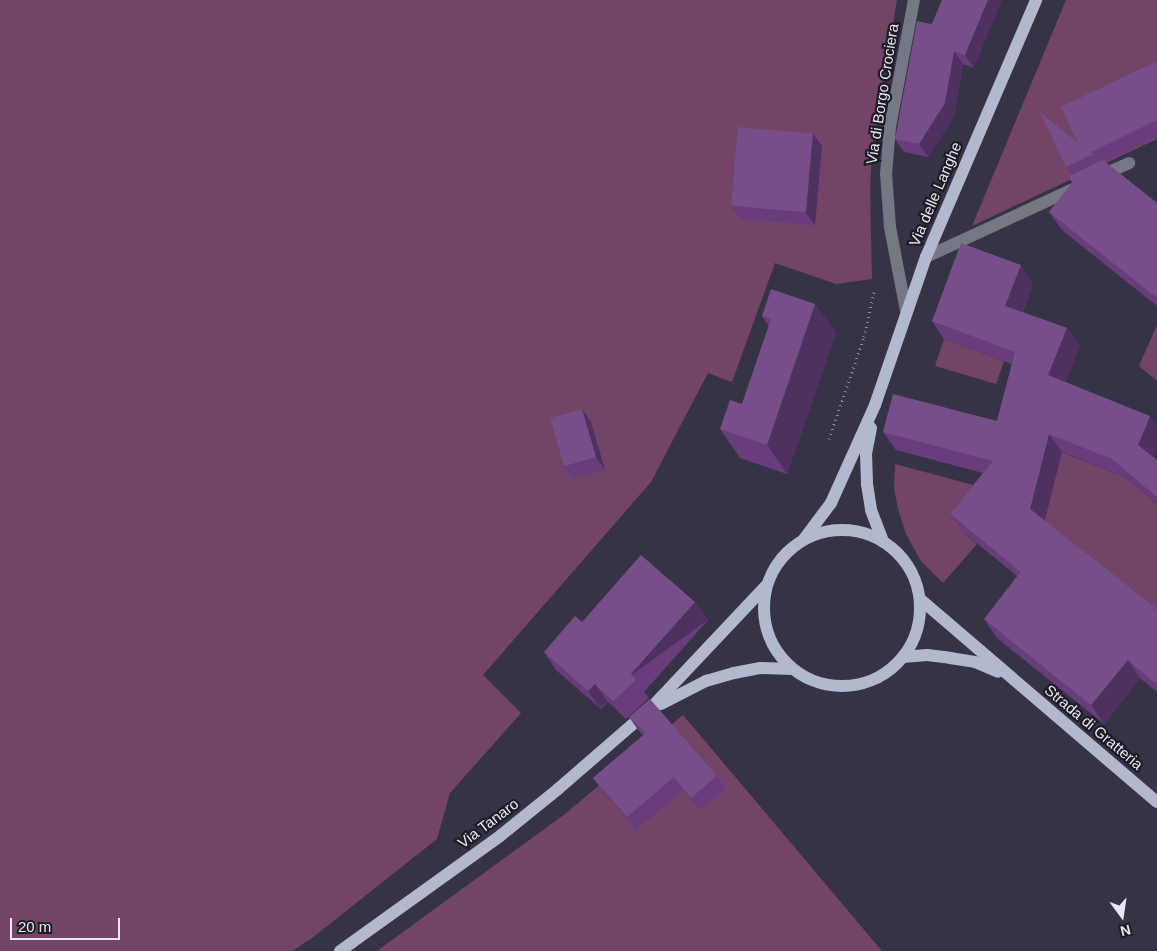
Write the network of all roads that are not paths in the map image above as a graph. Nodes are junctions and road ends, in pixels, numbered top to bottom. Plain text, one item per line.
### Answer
1 (914, 0) edge
2 (1036, 0) edge
3 (1129, 163) dead end
4 (926, 257) junction
5 (906, 311) junction
6 (875, 405) junction
7 (804, 539) junction
8 (883, 542) junction
9 (766, 586) junction
10 (920, 599) junction
11 (903, 657) junction
12 (792, 669) junction
13 (1010, 677) junction
14 (648, 712) junction
15 (1157, 802) edge
16 (340, 951) edge

1 - 5 street, Via di Borgo Crociera
2 - 4 main road, Via delle Langhe
3 - 4 street
4 - 5 main road, Via delle Langhe
5 - 6 main road, Via delle Langhe
6 - 7 main road, Via delle Langhe
6 - 8 main road, Via delle Langhe
7 - 8 main road, Via delle Langhe
7 - 9 main road, Via delle Langhe
8 - 10 main road, Via delle Langhe
9 - 12 main road, Via delle Langhe
9 - 14 main road, Via Tanaro
10 - 11 main road, Via delle Langhe
10 - 13 main road, Strada di Gratteria
11 - 12 main road, Via delle Langhe
11 - 13 main road, Strada di Gratteria
12 - 14 main road, Via Tanaro
13 - 15 main road, Strada di Gratteria
14 - 16 main road, Via Tanaro

